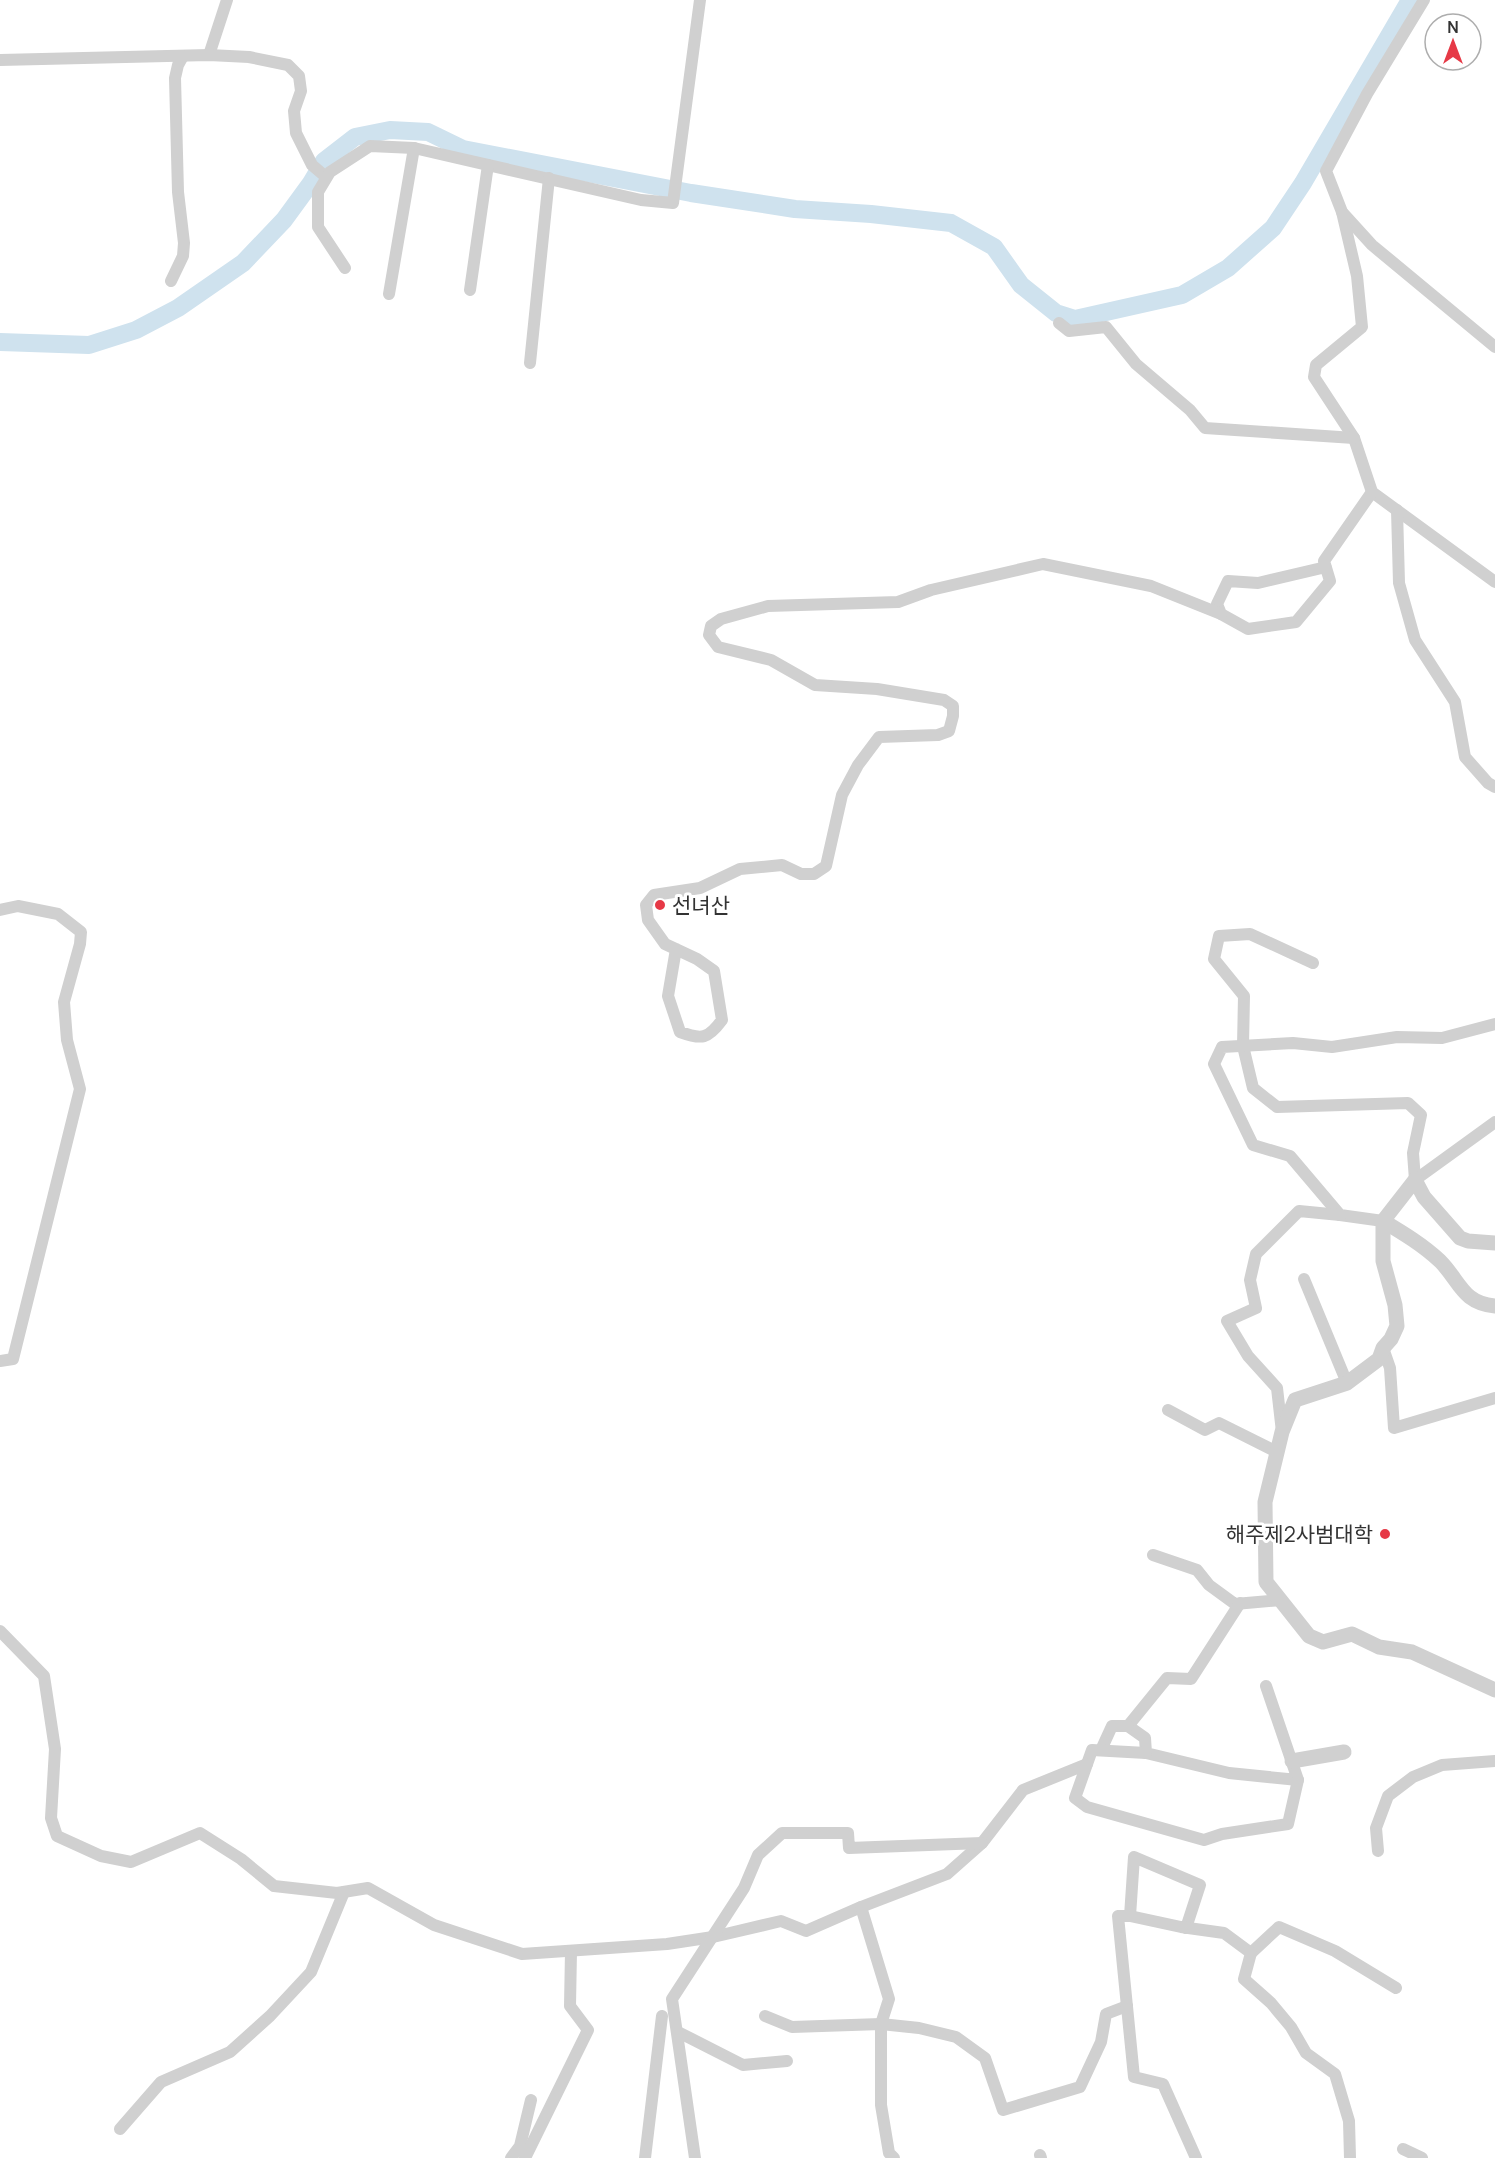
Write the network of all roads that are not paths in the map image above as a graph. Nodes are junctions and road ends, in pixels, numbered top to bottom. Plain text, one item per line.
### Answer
1 (227, 0) edge
2 (700, 0) edge
3 (1424, 0) edge
4 (209, 55) junction
5 (183, 56) junction
6 (0, 60) edge
7 (414, 148) junction
8 (488, 165) junction
9 (325, 176) junction
10 (549, 178) junction
11 (1342, 212) junction
12 (345, 268) dead end
13 (171, 281) dead end
14 (470, 290) dead end
15 (389, 294) dead end
16 (1059, 323) dead end
17 (1495, 347) edge
18 (530, 363) dead end
19 (1354, 438) junction
20 (1372, 492) junction
21 (1397, 510) junction
22 (1326, 567) junction
23 (1495, 582) edge
24 (1221, 614) junction
25 (1495, 788) edge
26 (0, 910) edge
27 (676, 949) junction
28 (1313, 963) dead end
29 (1495, 1024) edge
30 (1243, 1046) junction
31 (1495, 1122) edge
32 (1415, 1180) junction
33 (1340, 1215) junction
34 (1383, 1221) junction
35 (1495, 1243) edge
36 (1304, 1279) dead end
37 (1495, 1306) edge
38 (1383, 1348) junction
39 (0, 1361) edge
40 (1347, 1383) junction
41 (1495, 1398) edge
42 (1168, 1410) dead end
43 (1282, 1432) junction
44 (1277, 1452) junction
45 (1153, 1555) dead end
46 (1281, 1600) junction
47 (1240, 1603) junction
48 (0, 1631) edge
49 (1266, 1686) dead end
50 (1495, 1690) edge
51 (1128, 1726) junction
52 (1101, 1750) junction
53 (1344, 1752) dead end
54 (1146, 1753) junction
55 (1292, 1761) junction
56 (1495, 1761) edge
57 (1087, 1764) junction
58 (1298, 1780) junction
59 (982, 1843) junction
60 (1378, 1851) dead end
61 (344, 1892) junction
62 (861, 1907) junction
63 (1130, 1916) junction
64 (1186, 1928) junction
65 (713, 1937) junction
66 (571, 1951) junction
67 (1251, 1953) junction
68 (1396, 1988) dead end
69 (1127, 2006) junction
70 (662, 2016) dead end
71 (765, 2016) dead end
72 (881, 2024) junction
73 (678, 2032) junction
74 (787, 2061) dead end
75 (531, 2100) dead end
76 (120, 2129) dead end
77 (1403, 2149) dead end
78 (511, 2158) edge
79 (525, 2158) edge
80 (645, 2158) edge
81 (695, 2158) edge
82 (894, 2158) edge
83 (1196, 2158) edge
84 (1350, 2158) edge
85 (1422, 2158) edge

1 - 4 street
2 - 10 street
3 - 11 street
4 - 5 street
4 - 9 street
5 - 6 street
5 - 13 street
7 - 8 street
7 - 9 street
7 - 15 street
8 - 10 street
8 - 14 street
9 - 12 street
10 - 18 street
11 - 17 street
11 - 19 street
16 - 19 street
19 - 20 street
20 - 21 street
20 - 22 street
21 - 23 street
21 - 25 street
22 - 24 street
22 - 24 street
24 - 27 street
26 - 39 street
27 - 27 street
28 - 30 street
29 - 30 street
30 - 32 street
30 - 33 street
31 - 32 street
32 - 34 street
32 - 35 street
33 - 34 street
33 - 43 street
34 - 37 street
34 - 38 street
36 - 40 street
38 - 40 street
38 - 41 street
40 - 43 street
42 - 44 street
43 - 44 street
44 - 46 street
45 - 47 street
46 - 47 street
46 - 50 street
47 - 51 street
48 - 61 street
49 - 55 street
51 - 52 street
51 - 54 street
52 - 54 street
52 - 57 street
53 - 55 street
54 - 58 street
55 - 58 street
56 - 60 street
57 - 58 street
57 - 59 street
59 - 62 street
59 - 65 street
61 - 66 street
61 - 76 street
62 - 65 street
62 - 72 street
63 - 64 street
63 - 64 street
63 - 69 street
64 - 67 street
65 - 66 street
65 - 73 street
66 - 79 street
67 - 68 street
67 - 84 street
69 - 72 street
69 - 83 street
70 - 80 street
71 - 72 street
72 - 82 street
73 - 74 street
73 - 81 street
75 - 78 street
77 - 85 street

